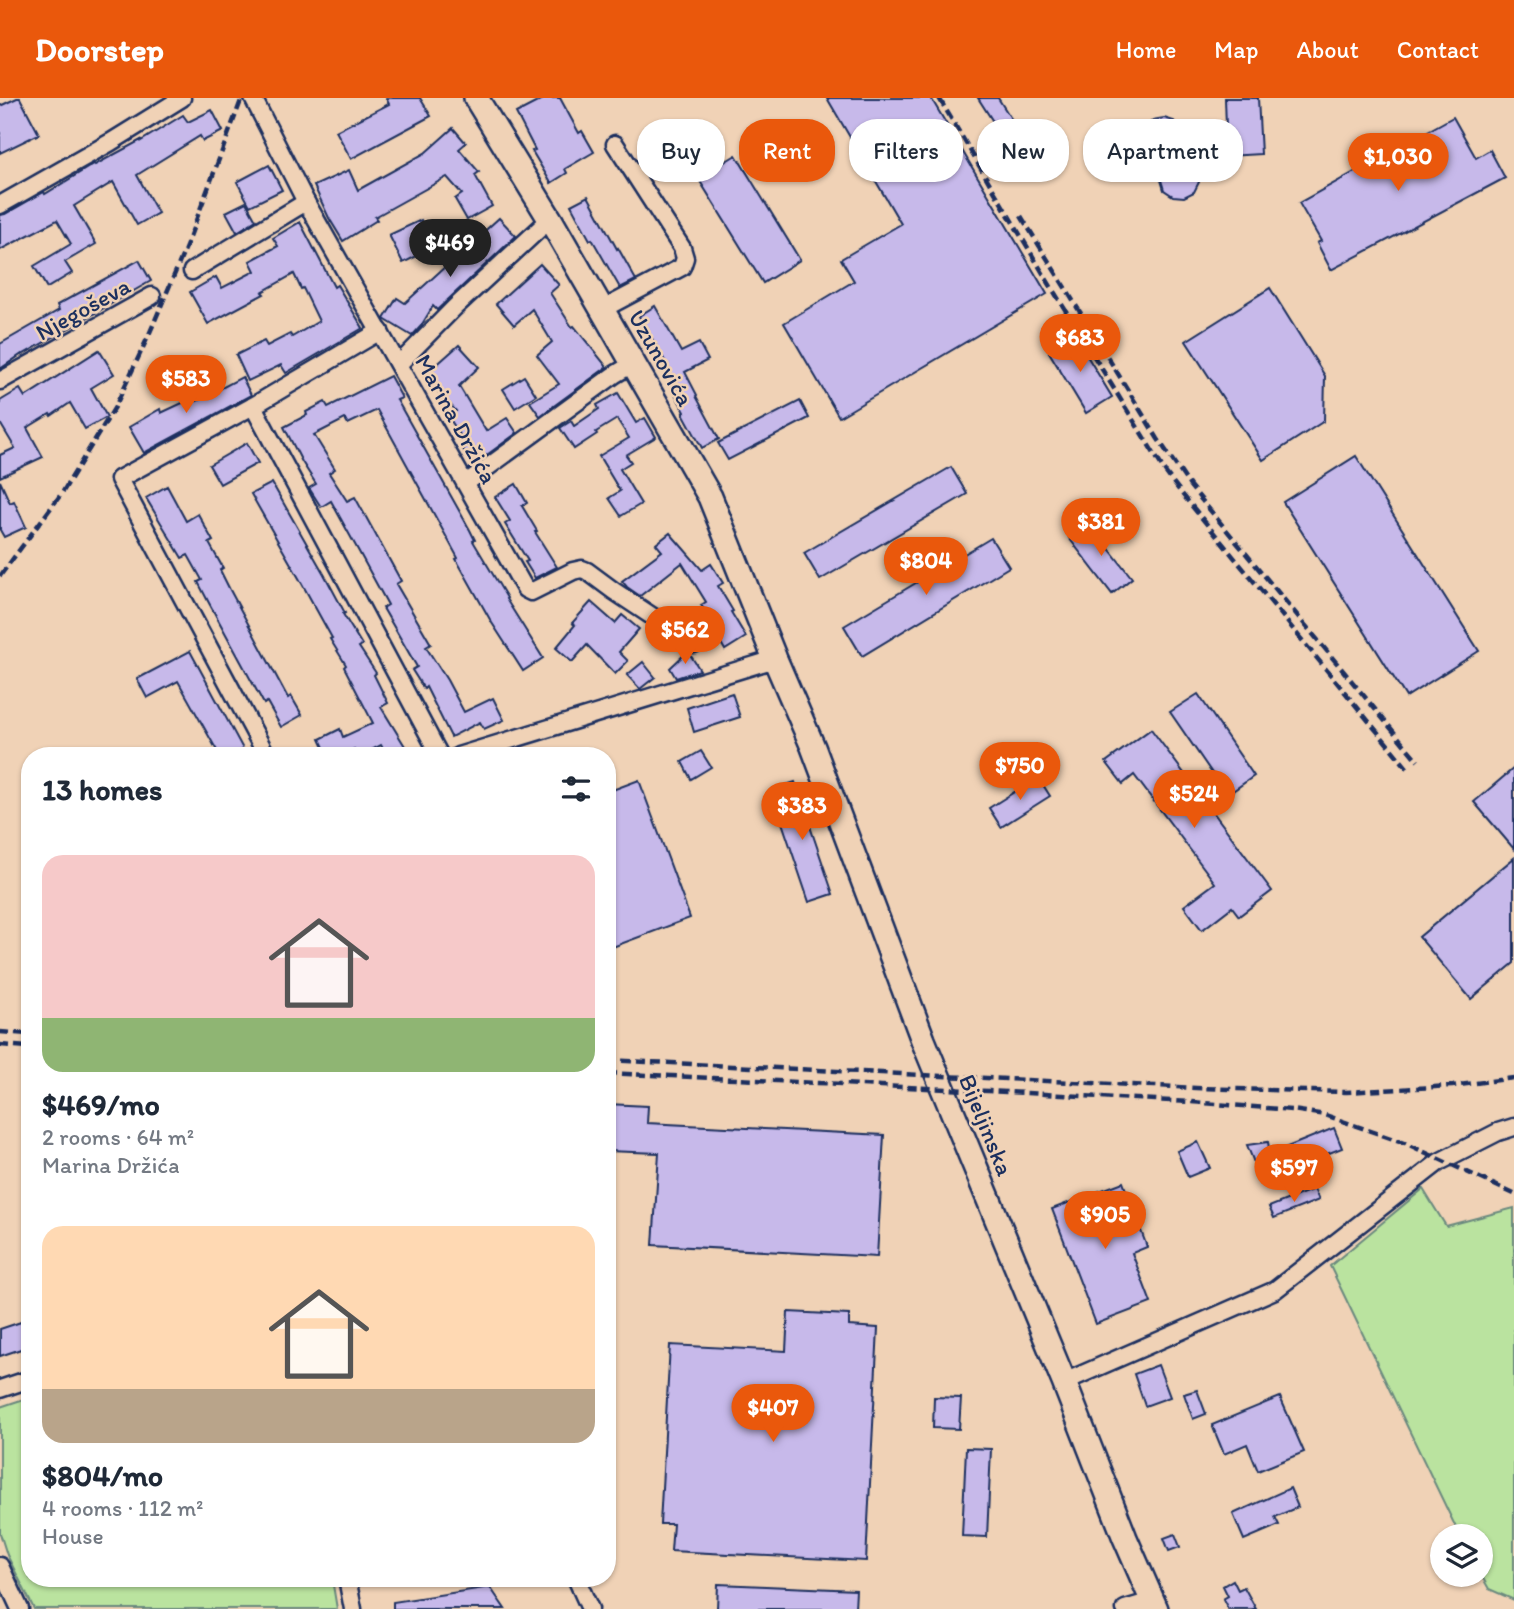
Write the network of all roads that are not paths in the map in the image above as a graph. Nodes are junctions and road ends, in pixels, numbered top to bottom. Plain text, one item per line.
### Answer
1 (182, 98) edge
2 (253, 98) edge
3 (476, 98) edge
4 (615, 144) dead end
5 (306, 202) junction
6 (0, 205) edge
7 (550, 219) junction
8 (192, 271) dead end
9 (152, 296) dead end
10 (603, 309) junction
11 (380, 331) junction
12 (634, 363) junction
13 (399, 364) junction
14 (0, 382) edge
15 (253, 406) junction
16 (466, 484) junction
17 (694, 643) dead end
18 (775, 659) junction
19 (262, 747) edge
20 (435, 747) edge
21 (487, 747) edge
22 (1514, 1127) edge
23 (21, 1382) edge
24 (1064, 1382) junction
25 (0, 1389) edge
26 (0, 1566) edge
27 (349, 1587) edge
28 (580, 1587) edge
29 (1154, 1605) edge
30 (20, 1609) edge
31 (353, 1609) edge
32 (590, 1609) edge
33 (1125, 1609) edge

1 - 6 street
2 - 5 street, Marina Držića
3 - 7 main road, Uzunovića
4 - 10 street
5 - 8 street
5 - 11 street, Marina Držića
7 - 10 main road, Uzunovića
7 - 13 street
9 - 14 street, Njegoševa
10 - 12 main road, Uzunovića
11 - 13 street, Marina Držića
11 - 15 street
12 - 16 street
12 - 18 main road, Uzunovića
13 - 16 street, Marina Držića
15 - 19 street
15 - 20 street
16 - 17 street, Marina Držića
18 - 21 street
18 - 24 main road, Bijeljinska
22 - 24 street
23 - 25 street
24 - 29 main road, Bijeljinska
26 - 30 street
27 - 31 street
28 - 32 street
29 - 33 street

